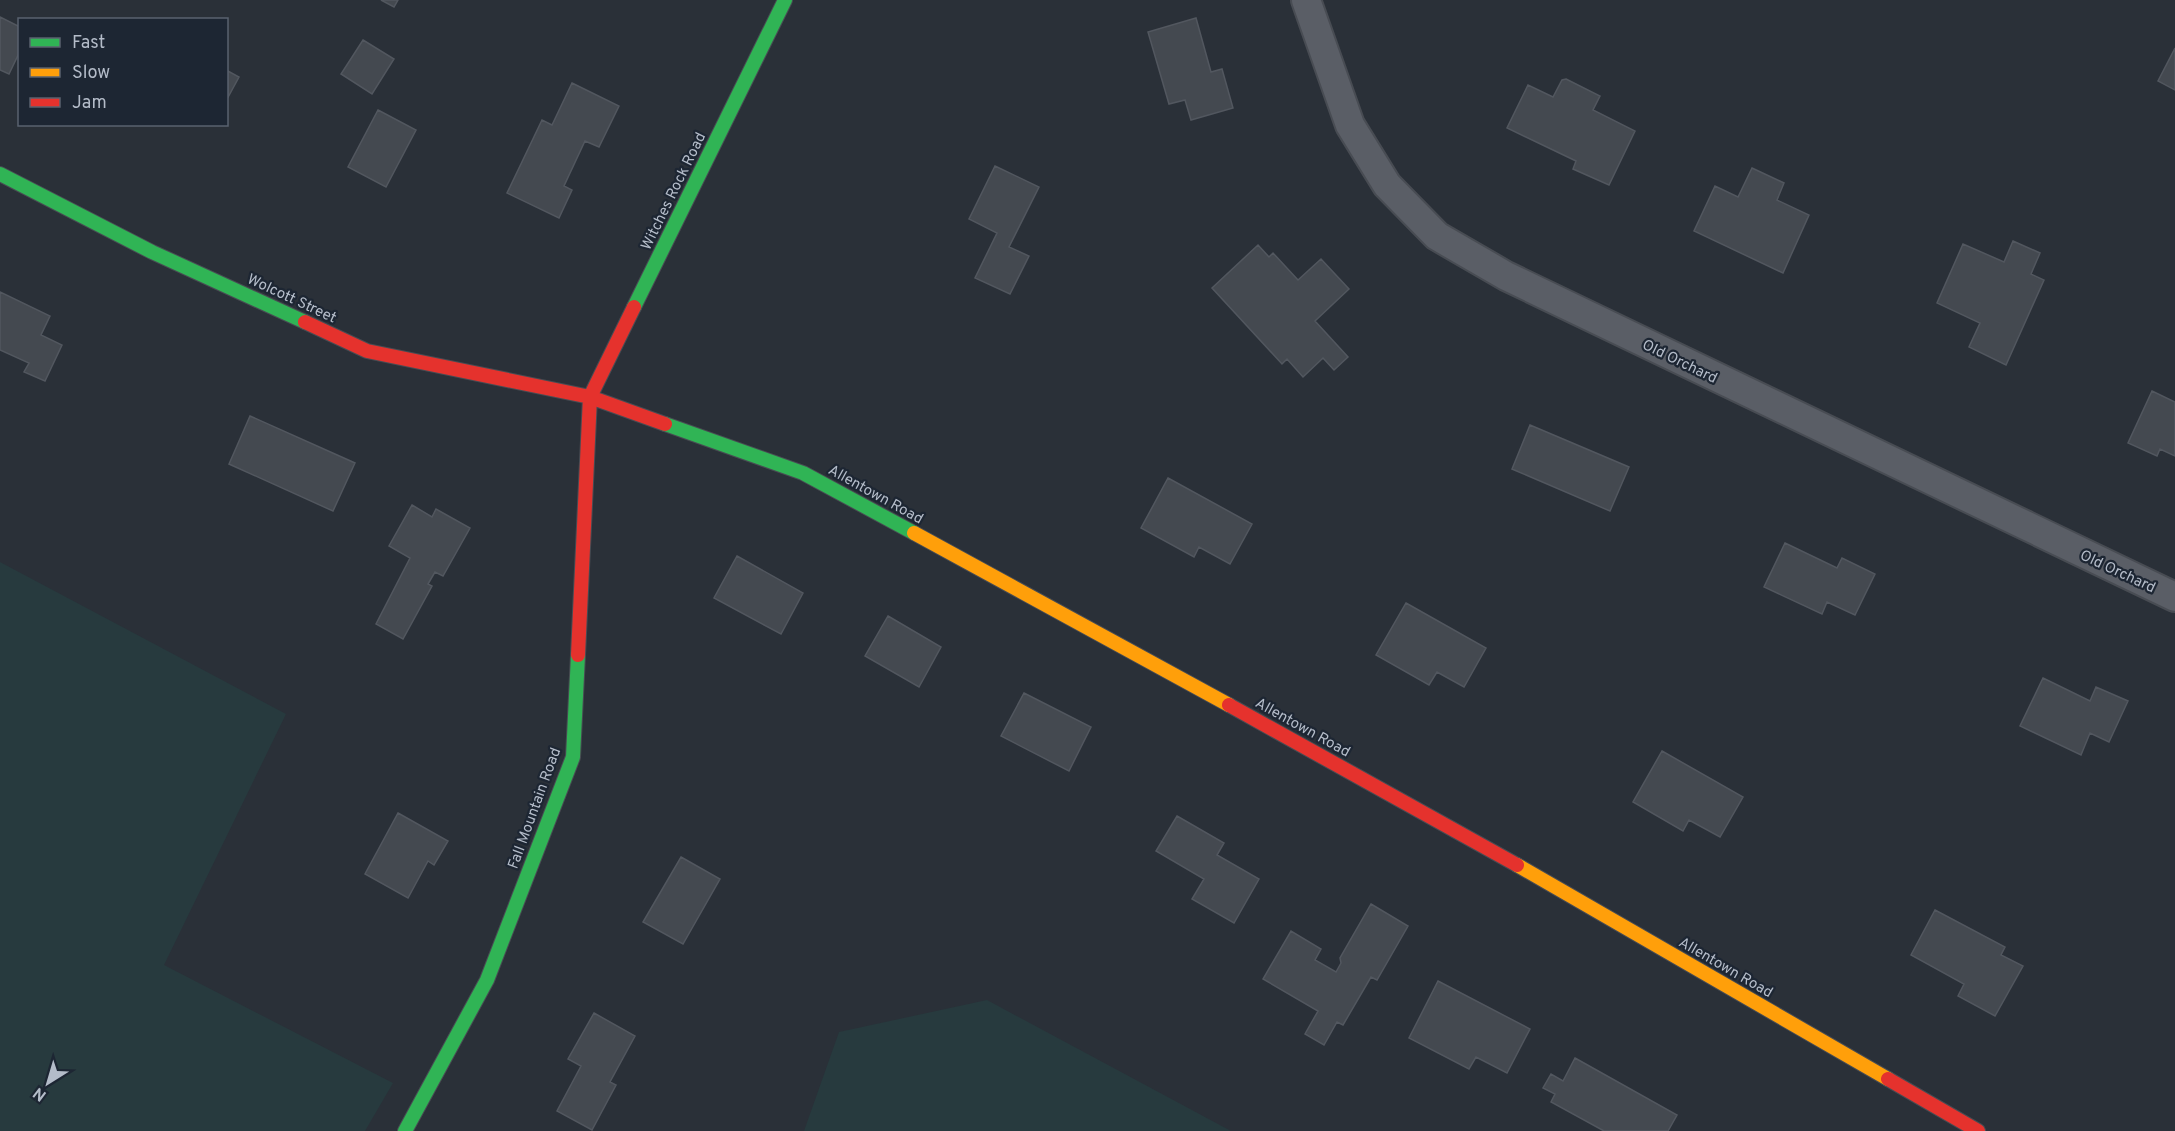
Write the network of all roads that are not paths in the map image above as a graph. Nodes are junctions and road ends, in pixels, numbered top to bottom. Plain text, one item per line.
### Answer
1 (786, 0) edge
2 (1306, 0) edge
3 (0, 174) edge
4 (590, 397) junction
5 (2175, 597) edge
6 (405, 1131) edge
7 (1978, 1131) edge

1 - 4 street, Witches Rock Road
2 - 5 street, Old Orchard
3 - 4 street, Wolcott Street
4 - 6 street, Fall Mountain Road
4 - 7 street, Allentown Road

